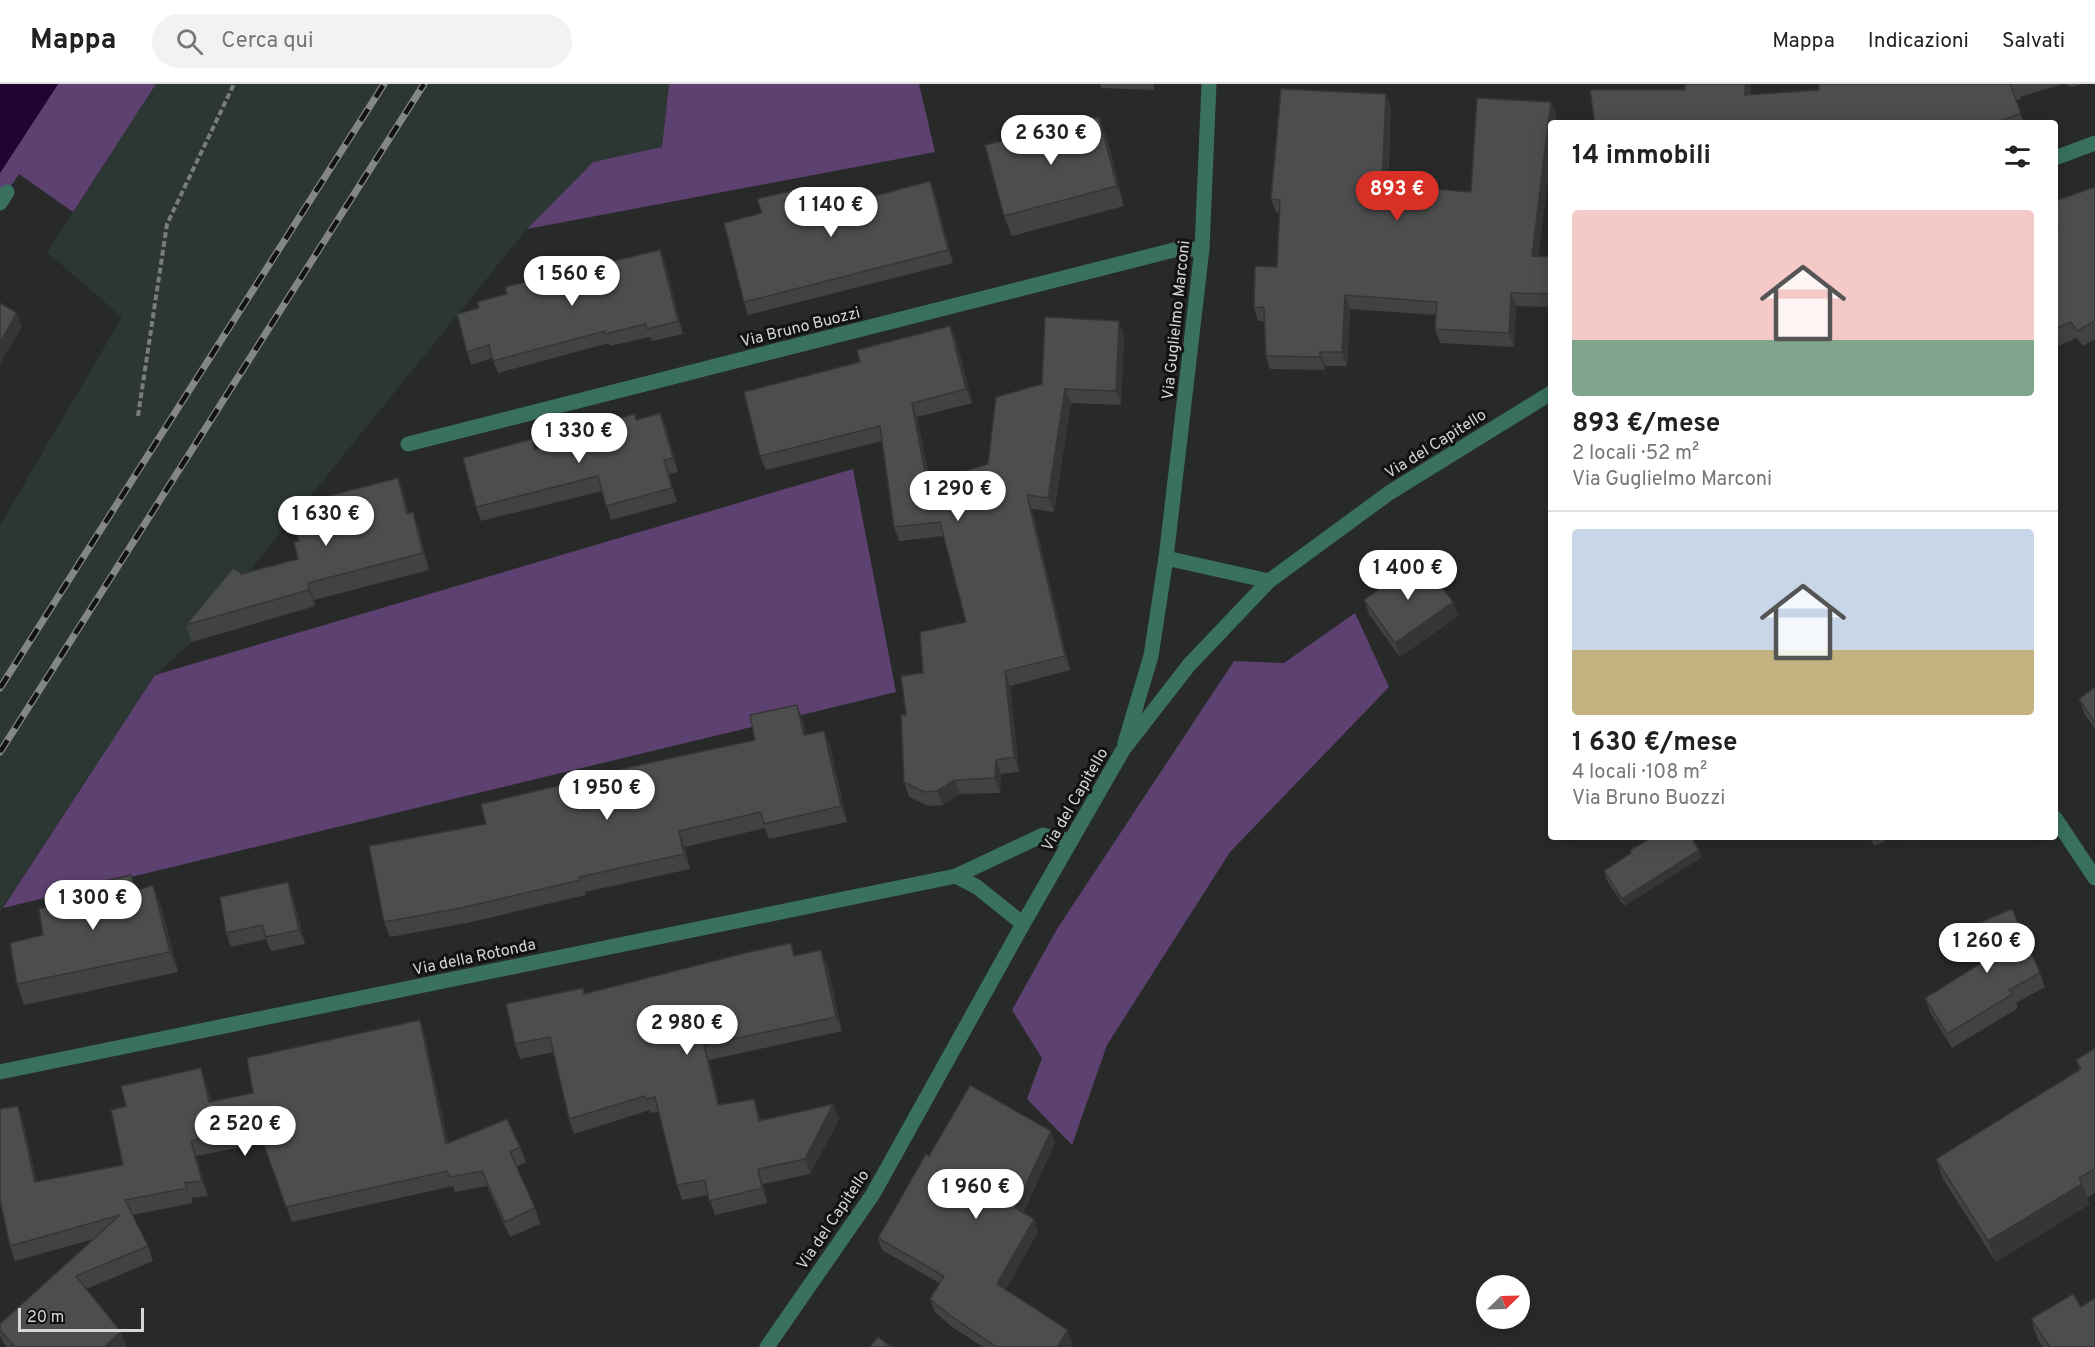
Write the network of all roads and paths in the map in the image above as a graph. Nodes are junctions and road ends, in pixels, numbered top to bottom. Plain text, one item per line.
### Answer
1 (234, 84) edge
2 (1209, 84) edge
3 (2095, 143) edge
4 (2058, 157) edge
5 (1202, 249) junction
6 (1548, 395) edge
7 (138, 416) dead end
8 (408, 444) dead end
9 (1166, 558) junction
10 (1269, 581) junction
11 (1123, 750) junction
12 (2058, 822) edge
13 (1071, 841) junction
14 (956, 876) junction
15 (2095, 878) edge
16 (1023, 924) junction
17 (0, 1072) edge
18 (767, 1347) edge

1 - 7 path
2 - 5 street, Via Guglielmo Marconi
3 - 4 street
5 - 8 street, Via Bruno Buozzi
5 - 9 street, Via Guglielmo Marconi
6 - 10 street, Via del Capitello
9 - 10 street
9 - 11 street, Via Guglielmo Marconi
10 - 11 street, Via del Capitello
11 - 13 street, Via del Capitello
12 - 15 street
13 - 14 street, Via della Rotonda
13 - 16 street, Via del Capitello
14 - 16 street
14 - 17 street, Via della Rotonda
16 - 18 street, Via del Capitello

